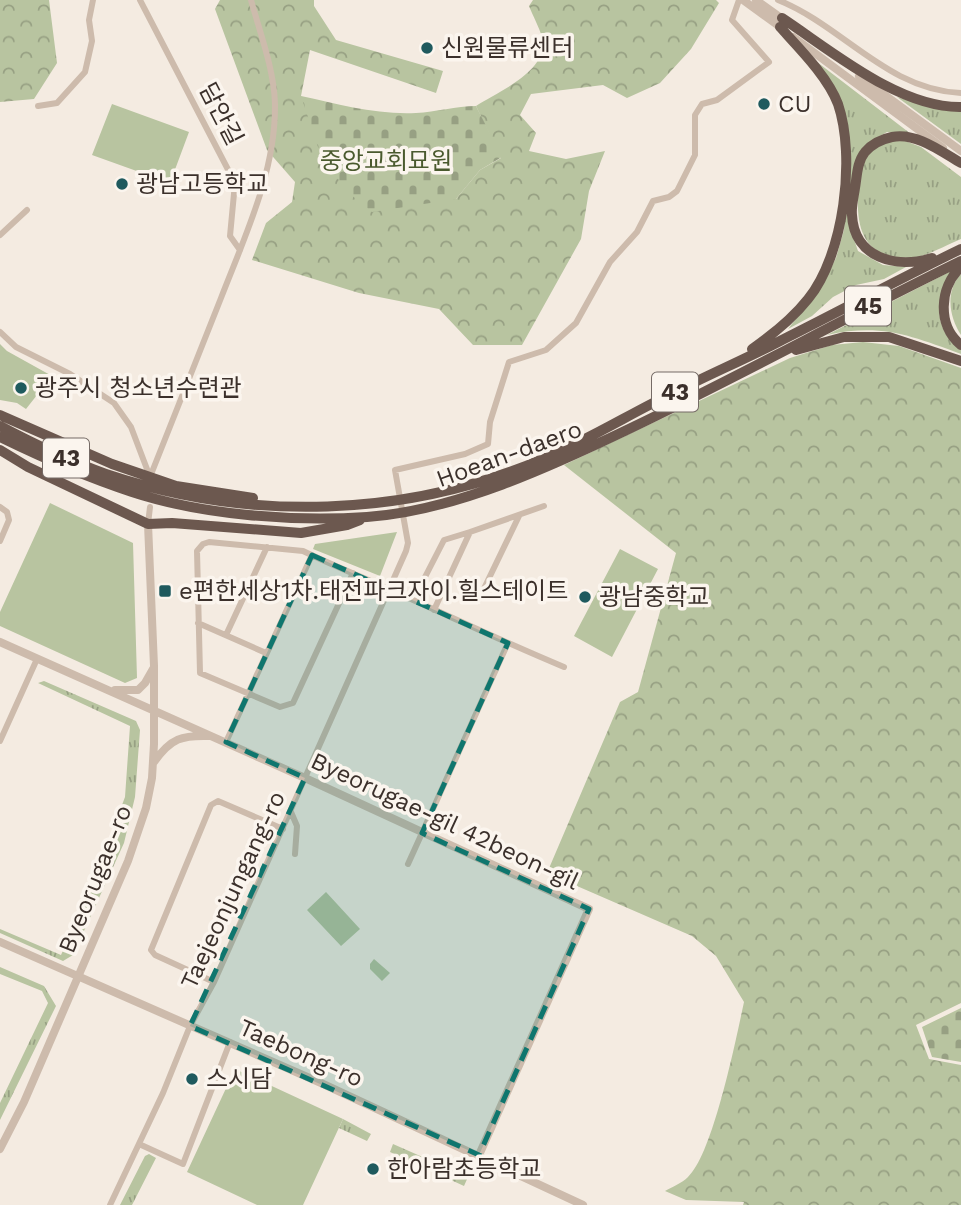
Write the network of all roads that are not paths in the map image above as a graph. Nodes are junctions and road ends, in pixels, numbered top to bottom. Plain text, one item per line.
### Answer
1 (93, 0) edge
2 (140, 0) edge
3 (251, 0) edge
4 (741, 0) edge
5 (757, 0) edge
6 (780, 1) edge
7 (781, 23) junction
8 (961, 93) edge
9 (38, 106) dead end
10 (961, 107) edge
11 (961, 151) edge
12 (961, 162) edge
13 (27, 210) dead end
14 (0, 235) edge
15 (961, 249) edge
16 (240, 250) junction
17 (961, 261) edge
18 (961, 267) edge
19 (0, 332) edge
20 (961, 345) edge
21 (776, 355) junction
22 (961, 360) edge
23 (734, 363) junction
24 (0, 415) edge
25 (0, 426) edge
26 (0, 438) edge
27 (0, 450) edge
28 (151, 480) junction
29 (135, 488) junction
30 (163, 495) junction
31 (378, 503) junction
32 (544, 506) dead end
33 (0, 507) edge
34 (150, 507) dead end
35 (519, 516) junction
36 (369, 517) junction
37 (148, 524) junction
38 (470, 532) junction
39 (0, 541) edge
40 (267, 547) junction
41 (312, 555) junction
42 (353, 573) junction
43 (424, 579) dead end
44 (390, 589) junction
45 (478, 601) dead end
46 (434, 610) junction
47 (198, 623) junction
48 (226, 635) junction
49 (0, 642) edge
50 (508, 643) junction
51 (266, 653) junction
52 (37, 659) junction
53 (154, 666) junction
54 (564, 667) dead end
55 (105, 690) junction
56 (249, 693) junction
57 (153, 710) junction
58 (215, 737) junction
59 (0, 741) edge
60 (226, 742) junction
61 (154, 762) junction
62 (305, 778) junction
63 (291, 811) junction
64 (283, 830) junction
65 (422, 834) junction
66 (295, 854) dead end
67 (408, 864) dead end
68 (0, 942) edge
69 (77, 975) junction
70 (214, 982) junction
71 (190, 1026) junction
72 (230, 1042) junction
73 (139, 1144) junction
74 (0, 1149) edge
75 (479, 1155) junction
76 (110, 1205) edge
77 (583, 1205) edge

1 - 9 street
2 - 16 street, 담안길
3 - 16 street
4 - 7 street
4 - 44 street, Taejeonjungang-ro
5 - 7 street
6 - 8 street
7 - 10 highway
7 - 11 street
7 - 12 street
7 - 23 highway
12 - 15 highway
13 - 14 street
15 - 23 highway, Hoean-daero / 43
16 - 28 street
17 - 21 highway, Hoean-daero / 45
18 - 20 highway
19 - 28 street
21 - 22 highway
21 - 36 highway, Hoean-daero / 43
23 - 31 highway, Hoean-daero / 43
24 - 28 highway
25 - 29 highway, 43
26 - 29 highway, 43
27 - 37 highway
28 - 31 highway
29 - 30 highway, 43
30 - 31 highway, Hoean-daero / 43
30 - 36 highway, Hoean-daero / 43
32 - 35 street
33 - 39 street
34 - 37 street
35 - 38 street
35 - 45 street
36 - 37 highway
37 - 53 street, Byeorugae-ro
38 - 43 street
38 - 46 street
40 - 41 street
40 - 47 street
40 - 48 street
41 - 42 street
41 - 51 street
42 - 44 street
42 - 56 street
44 - 46 street
44 - 62 street, Taejeonjungang-ro
46 - 50 street
47 - 48 street
47 - 56 street
48 - 51 street
49 - 52 street, Byeorugae-gil 42beon-gil
50 - 54 street
50 - 65 street
51 - 56 street
52 - 55 street, Byeorugae-gil 42beon-gil
52 - 59 street
53 - 55 street
53 - 57 street, Byeorugae-ro
55 - 57 street, Byeorugae-gil 42beon-gil
56 - 60 street
57 - 58 street, Byeorugae-gil 42beon-gil
57 - 61 street, Byeorugae-ro
58 - 60 street, Byeorugae-gil 42beon-gil
58 - 61 street
60 - 62 street, Byeorugae-gil 42beon-gil
61 - 69 street, Byeorugae-ro
62 - 63 street, Taejeonjungang-ro
62 - 65 street, Byeorugae-gil 42beon-gil
63 - 64 street, Taejeonjungang-ro
63 - 66 street
64 - 70 street, Taejeonjungang-ro
64 - 70 street
65 - 67 street
65 - 75 street, Byeorugae-gil 42beon-gil
68 - 69 street, Taebong-ro
69 - 71 street, Taebong-ro
69 - 74 street, Byeorugae-ro
70 - 71 street, Taejeonjungang-ro
71 - 72 street, Taebong-ro
71 - 73 street, Taejeonjungang-ro
72 - 73 street
72 - 75 street, Taebong-ro
73 - 76 street, Taejeonjungang-ro
75 - 77 street, Taebong-ro

